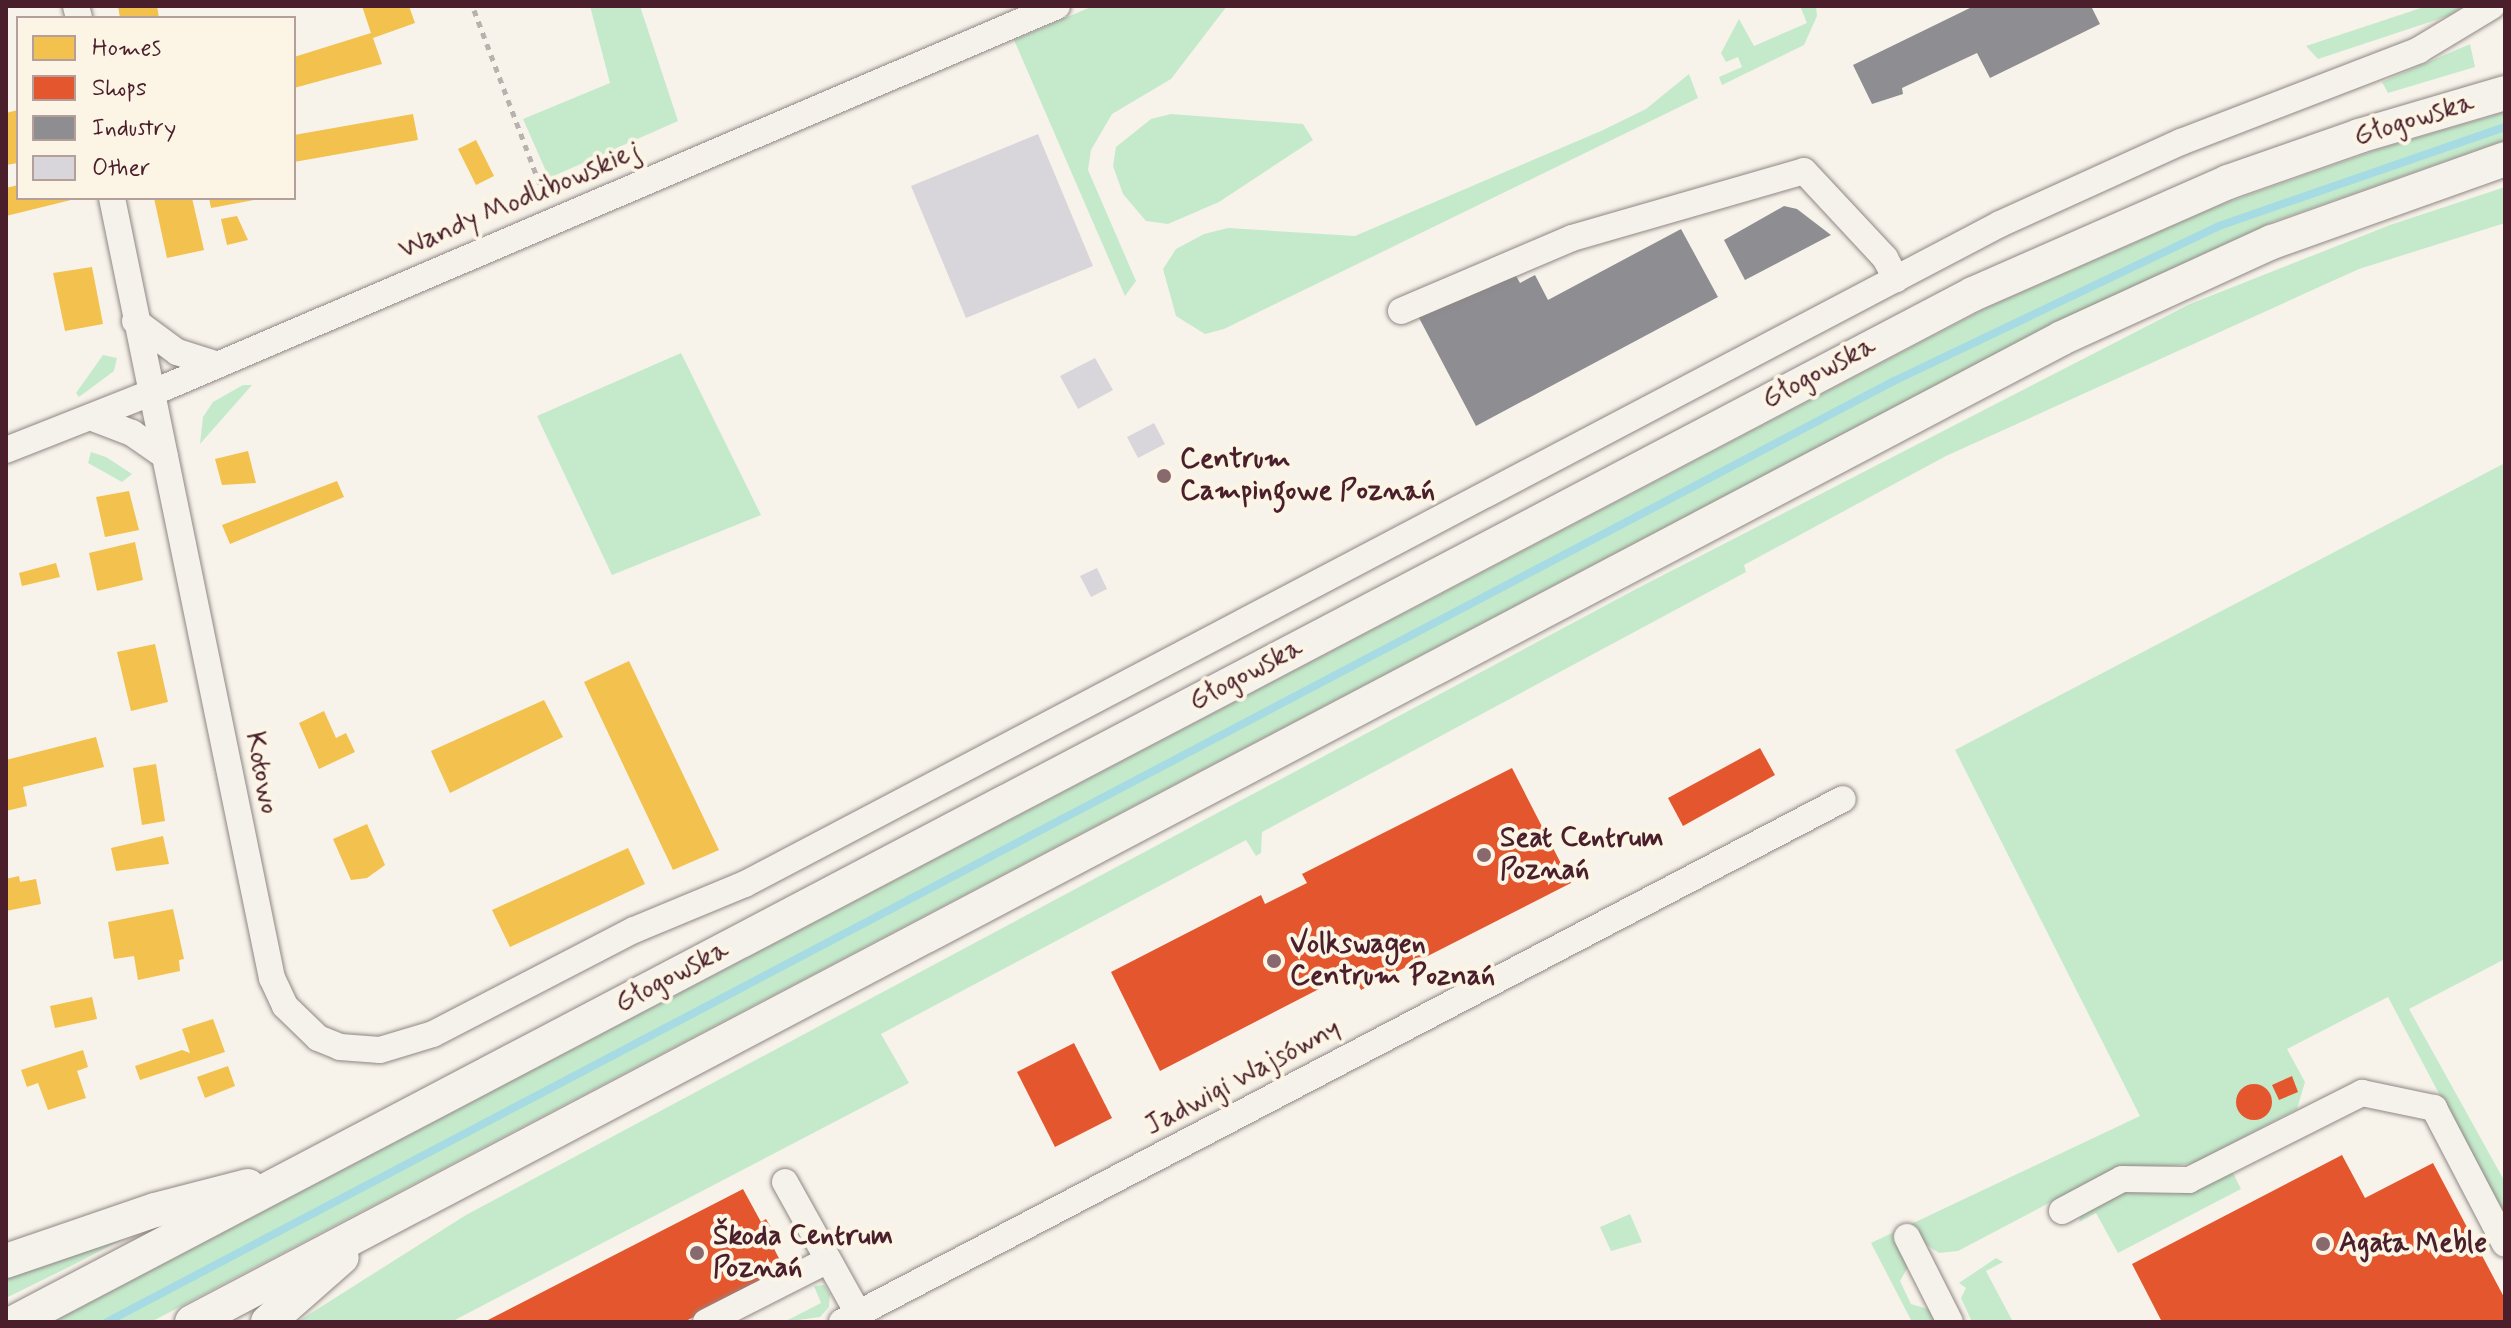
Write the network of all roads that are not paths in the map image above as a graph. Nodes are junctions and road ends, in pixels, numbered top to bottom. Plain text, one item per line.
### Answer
1 (1057, 6) edge
2 (2492, 6) edge
3 (2505, 93) edge
4 (2505, 159) edge
5 (112, 200) edge
6 (1896, 279) junction
7 (1401, 311) dead end
8 (135, 321) junction
9 (218, 365) junction
10 (150, 394) junction
11 (93, 418) junction
12 (6, 450) edge
13 (165, 456) junction
14 (1843, 799) dead end
15 (324, 1160) junction
16 (785, 1182) dead end
17 (2062, 1211) dead end
18 (392, 1217) junction
19 (1907, 1237) dead end
20 (2505, 1244) edge
21 (6, 1261) edge
22 (826, 1261) junction
23 (850, 1318) edge
24 (15, 1322) edge
25 (192, 1322) edge
26 (268, 1322) edge
27 (706, 1322) edge
28 (1950, 1322) edge

1 - 9 street, Wandy Modlibowskiej
2 - 6 street
3 - 15 main road, Głogowska
4 - 18 main road
5 - 8 street, Kotowo
6 - 7 street
6 - 13 street, Kotowo
8 - 9 street
8 - 10 street, Kotowo
9 - 10 street, Wandy Modlibowskiej
10 - 11 street, Wandy Modlibowskiej
10 - 13 street, Kotowo
11 - 12 street, Wandy Modlibowskiej
11 - 13 street
14 - 23 street, Jadwigi Wajsówny
15 - 21 main road
15 - 24 main road, Głogowska
16 - 22 street
17 - 20 street
18 - 25 main road
18 - 26 main road
19 - 28 street
22 - 23 street
22 - 27 street

